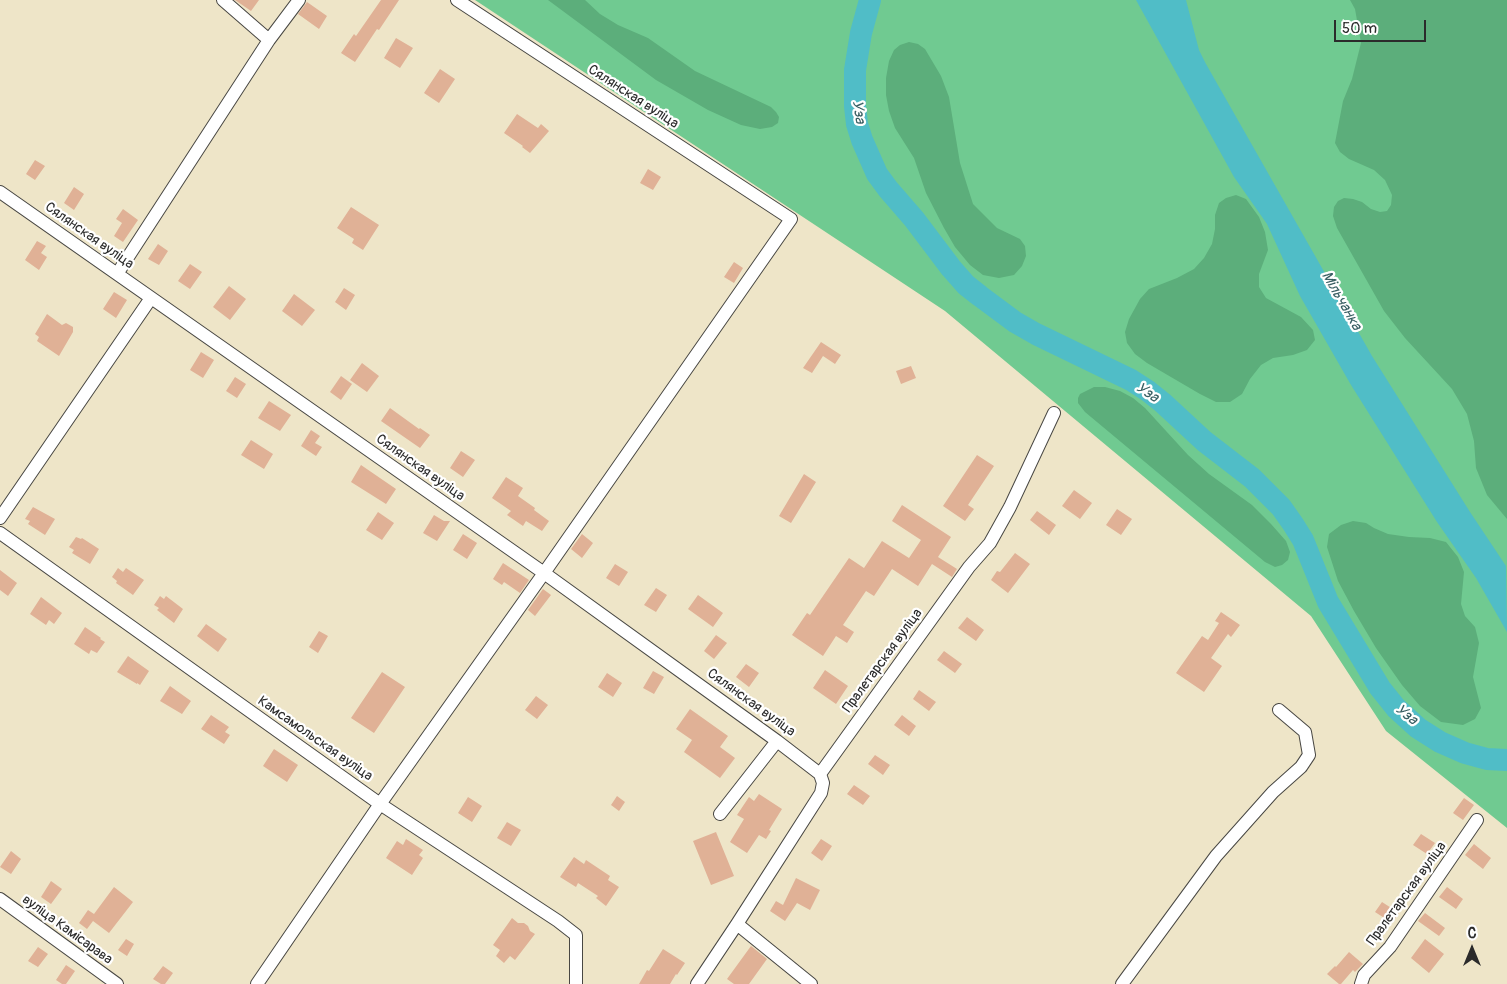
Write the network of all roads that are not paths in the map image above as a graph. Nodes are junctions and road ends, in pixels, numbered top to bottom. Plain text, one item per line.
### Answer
1 (223, 0) edge
2 (299, 0) edge
3 (457, 0) edge
4 (269, 40) junction
5 (0, 192) edge
6 (117, 274) junction
7 (152, 298) junction
8 (1054, 413) dead end
9 (0, 518) edge
10 (0, 533) edge
11 (544, 573) junction
12 (1278, 710) dead end
13 (777, 740) junction
14 (820, 774) junction
15 (380, 804) junction
16 (720, 814) dead end
17 (1477, 820) dead end
18 (0, 899) edge
19 (737, 924) junction
20 (117, 984) edge
21 (257, 984) edge
22 (576, 984) edge
23 (697, 984) edge
24 (811, 984) edge
25 (1122, 984) edge
26 (1361, 984) edge

1 - 4 street
2 - 4 street
3 - 11 street, Сялянская вуліца
4 - 6 street
5 - 6 street, Сялянская вуліца
6 - 7 street, Сялянская вуліца
7 - 9 street
7 - 11 street, Сялянская вуліца
8 - 14 street, Пралетарская вуліца
10 - 15 street, Камсамольская вуліца
11 - 13 street, Сялянская вуліца
11 - 15 street
12 - 25 street
13 - 14 street, Сялянская вуліца
13 - 16 street
14 - 19 street
15 - 21 street
15 - 22 street, Камсамольская вуліца
17 - 26 street, Пралетарская вуліца
18 - 20 street, вуліца Камісарава
19 - 23 street
19 - 24 street

